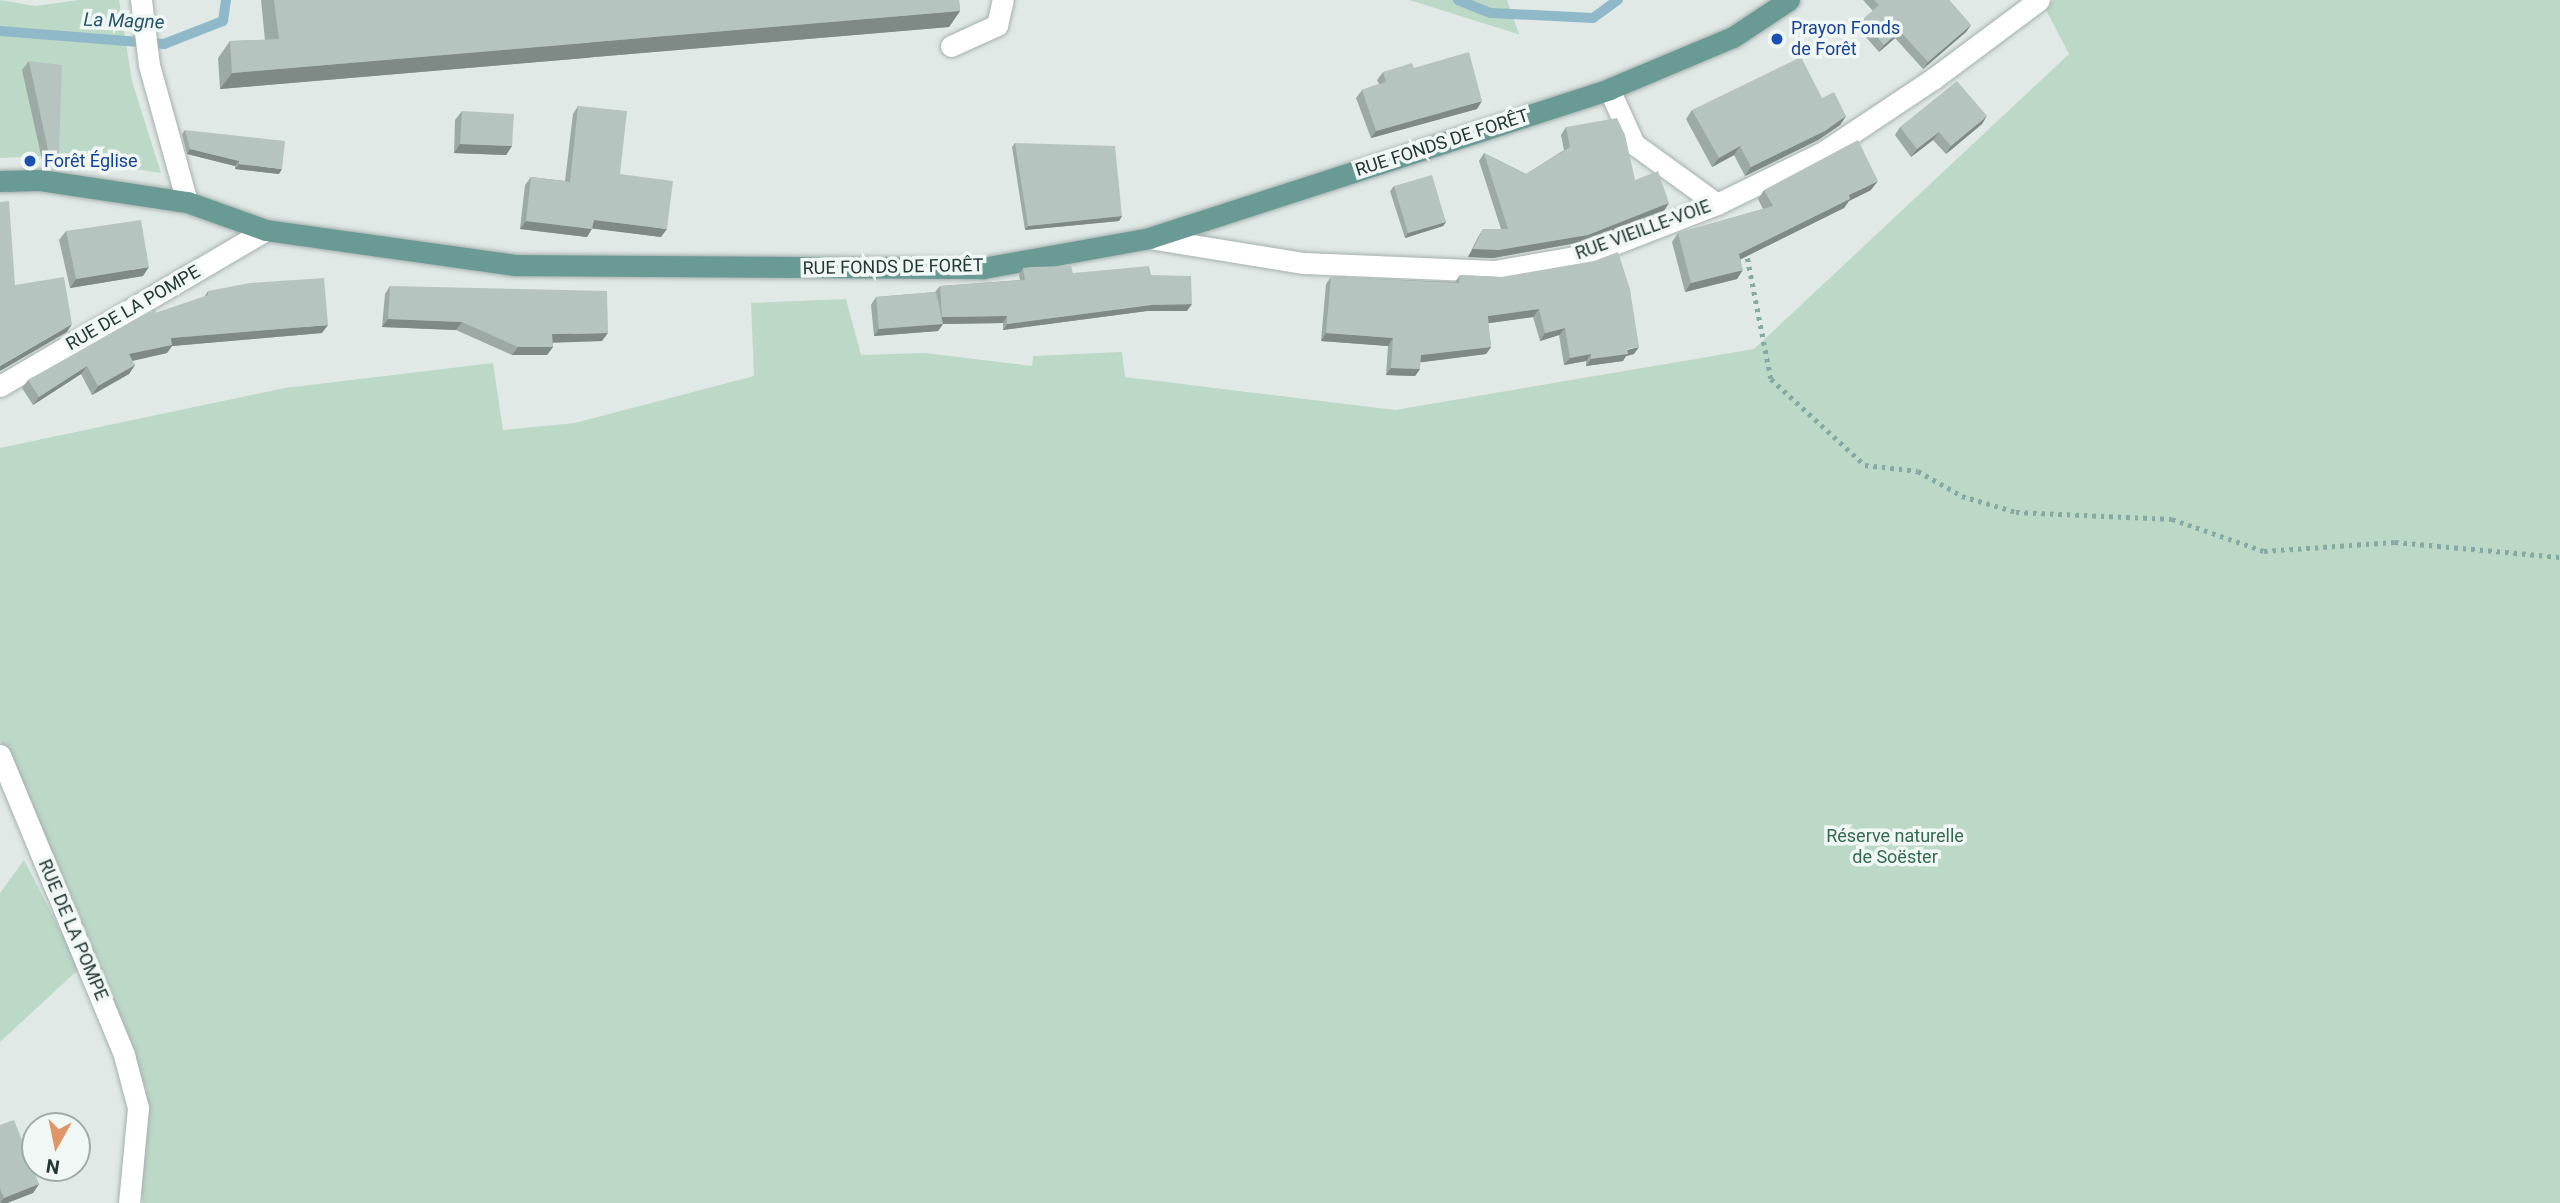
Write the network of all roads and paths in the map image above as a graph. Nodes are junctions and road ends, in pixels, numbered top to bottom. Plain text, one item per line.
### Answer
1 (1003, 0) edge
2 (1788, 0) edge
3 (2039, 0) edge
4 (142, 9) edge
5 (951, 46) dead end
6 (1609, 89) junction
7 (0, 181) edge
8 (187, 202) junction
9 (1717, 204) junction
10 (266, 230) junction
11 (1149, 238) junction
12 (1742, 240) edge
13 (0, 386) edge
14 (2560, 556) edge
15 (0, 755) edge
16 (129, 1203) edge

1 - 5 street
2 - 6 main road, RUE FONDS DE FORÊT
3 - 9 street, RUE VIEILLE-VOIE
4 - 8 street
6 - 9 street
6 - 11 main road, RUE FONDS DE FORÊT
7 - 8 main road, RUE FONDS DE FORÊT
8 - 10 main road, RUE FONDS DE FORÊT
9 - 11 street, RUE VIEILLE-VOIE
10 - 11 main road, RUE FONDS DE FORÊT
10 - 13 street, RUE DE LA POMPE
12 - 14 path
15 - 16 street, RUE DE LA POMPE

